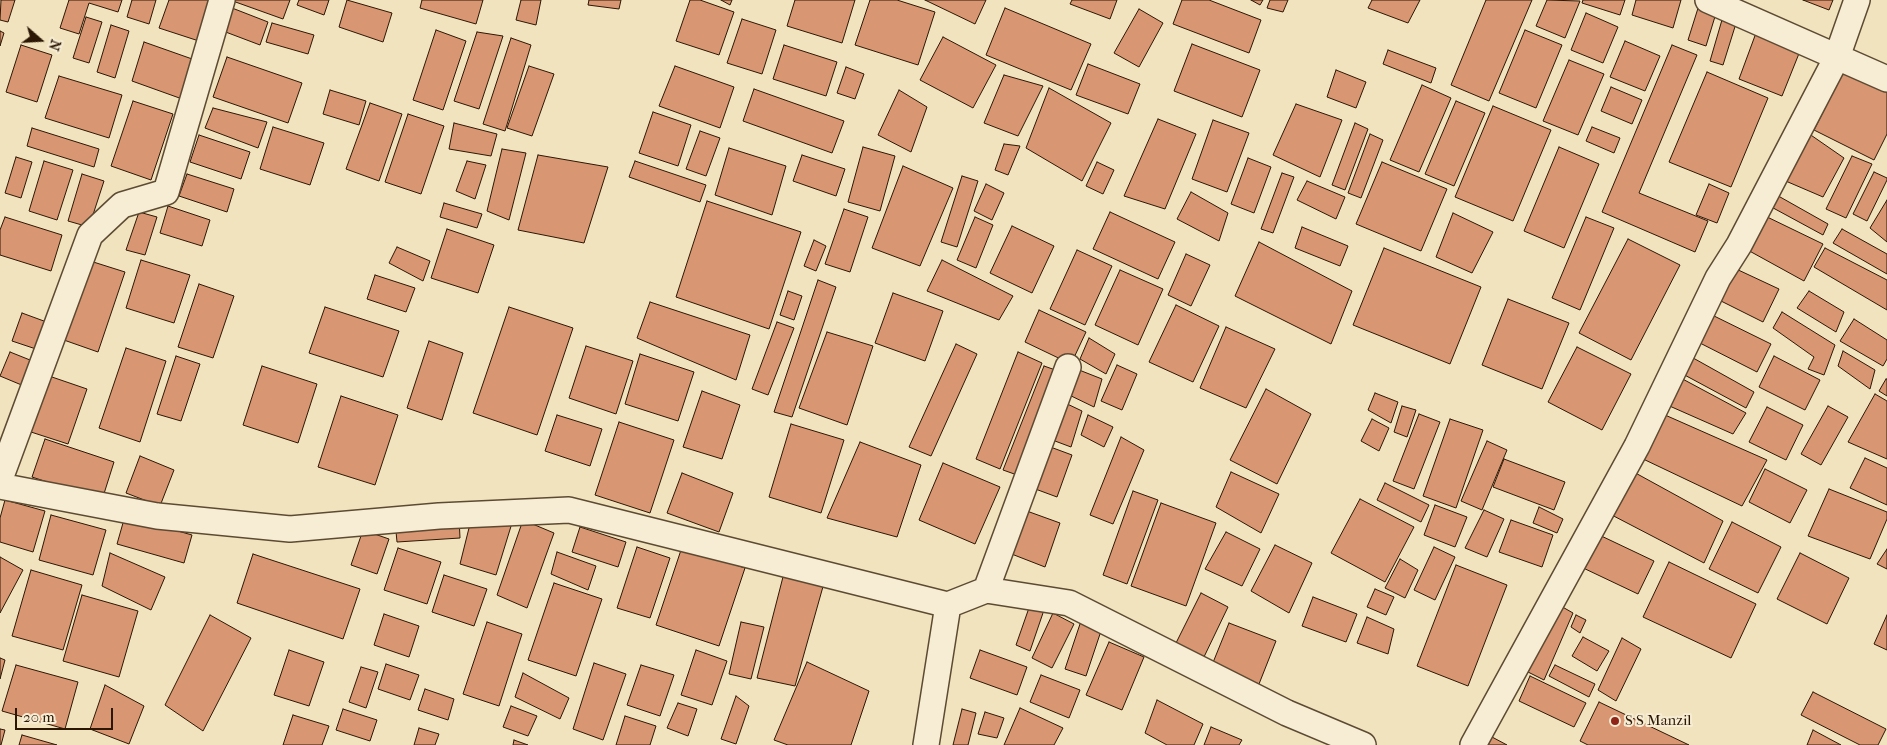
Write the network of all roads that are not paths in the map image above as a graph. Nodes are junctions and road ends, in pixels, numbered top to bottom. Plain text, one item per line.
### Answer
1 (222, 0) edge
2 (1708, 0) edge
3 (1857, 0) edge
4 (1837, 58) junction
5 (1887, 79) edge
6 (1068, 367) dead end
7 (0, 479) edge
8 (0, 486) edge
9 (986, 590) junction
10 (948, 604) junction
11 (926, 745) edge
12 (1363, 745) edge
13 (1473, 745) edge

1 - 7 street
2 - 4 street
3 - 4 street
4 - 5 street
4 - 13 street
6 - 9 street
8 - 10 street
9 - 10 street
9 - 12 street
10 - 11 street

